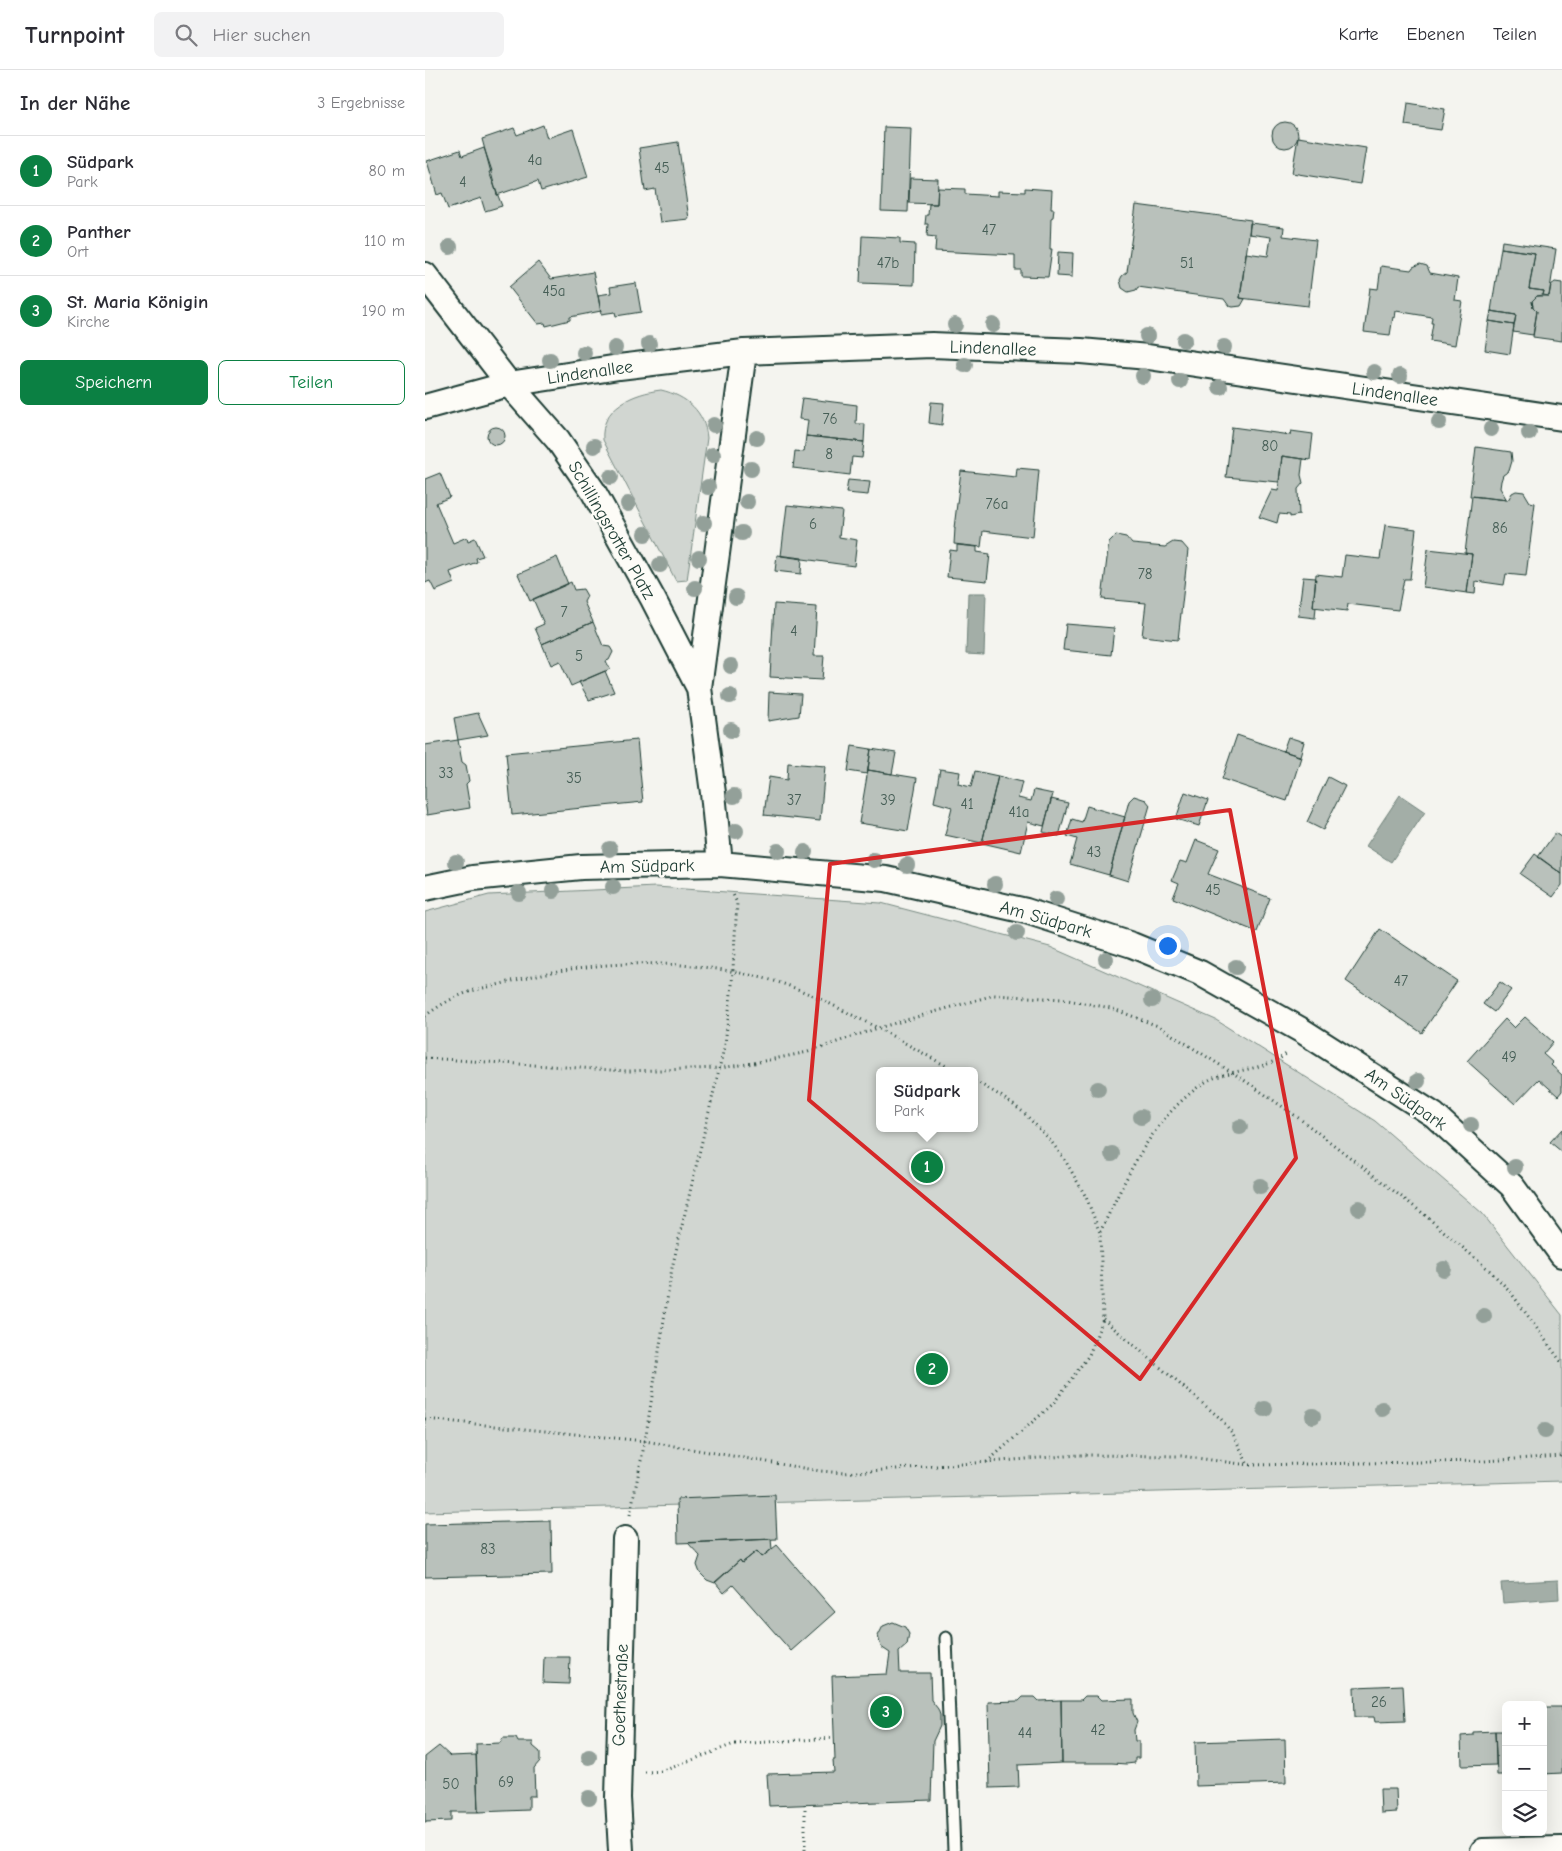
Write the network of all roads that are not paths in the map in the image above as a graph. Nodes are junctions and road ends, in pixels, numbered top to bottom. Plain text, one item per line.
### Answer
1 (425, 275) edge
2 (744, 352) junction
3 (509, 384) junction
4 (425, 407) edge
5 (1562, 418) edge
6 (699, 688) junction
7 (720, 864) junction
8 (425, 888) edge
9 (1562, 1255) edge
10 (625, 1539) road end
11 (946, 1638) dead end
12 (1562, 1849) edge
13 (621, 1851) edge
14 (954, 1851) edge
15 (1483, 1851) edge

1 - 3 street, Schillingsrotter Platz
2 - 3 street, Lindenallee
2 - 5 street, Lindenallee
2 - 6 street, Schillingsrotter Platz
3 - 4 street, Lindenallee
3 - 6 street, Schillingsrotter Platz
6 - 7 street, Schillingsrotter Platz
7 - 8 street, Am Südpark
7 - 9 street, Am Südpark
10 - 13 street, Goethestraße
11 - 14 lane
12 - 15 street

